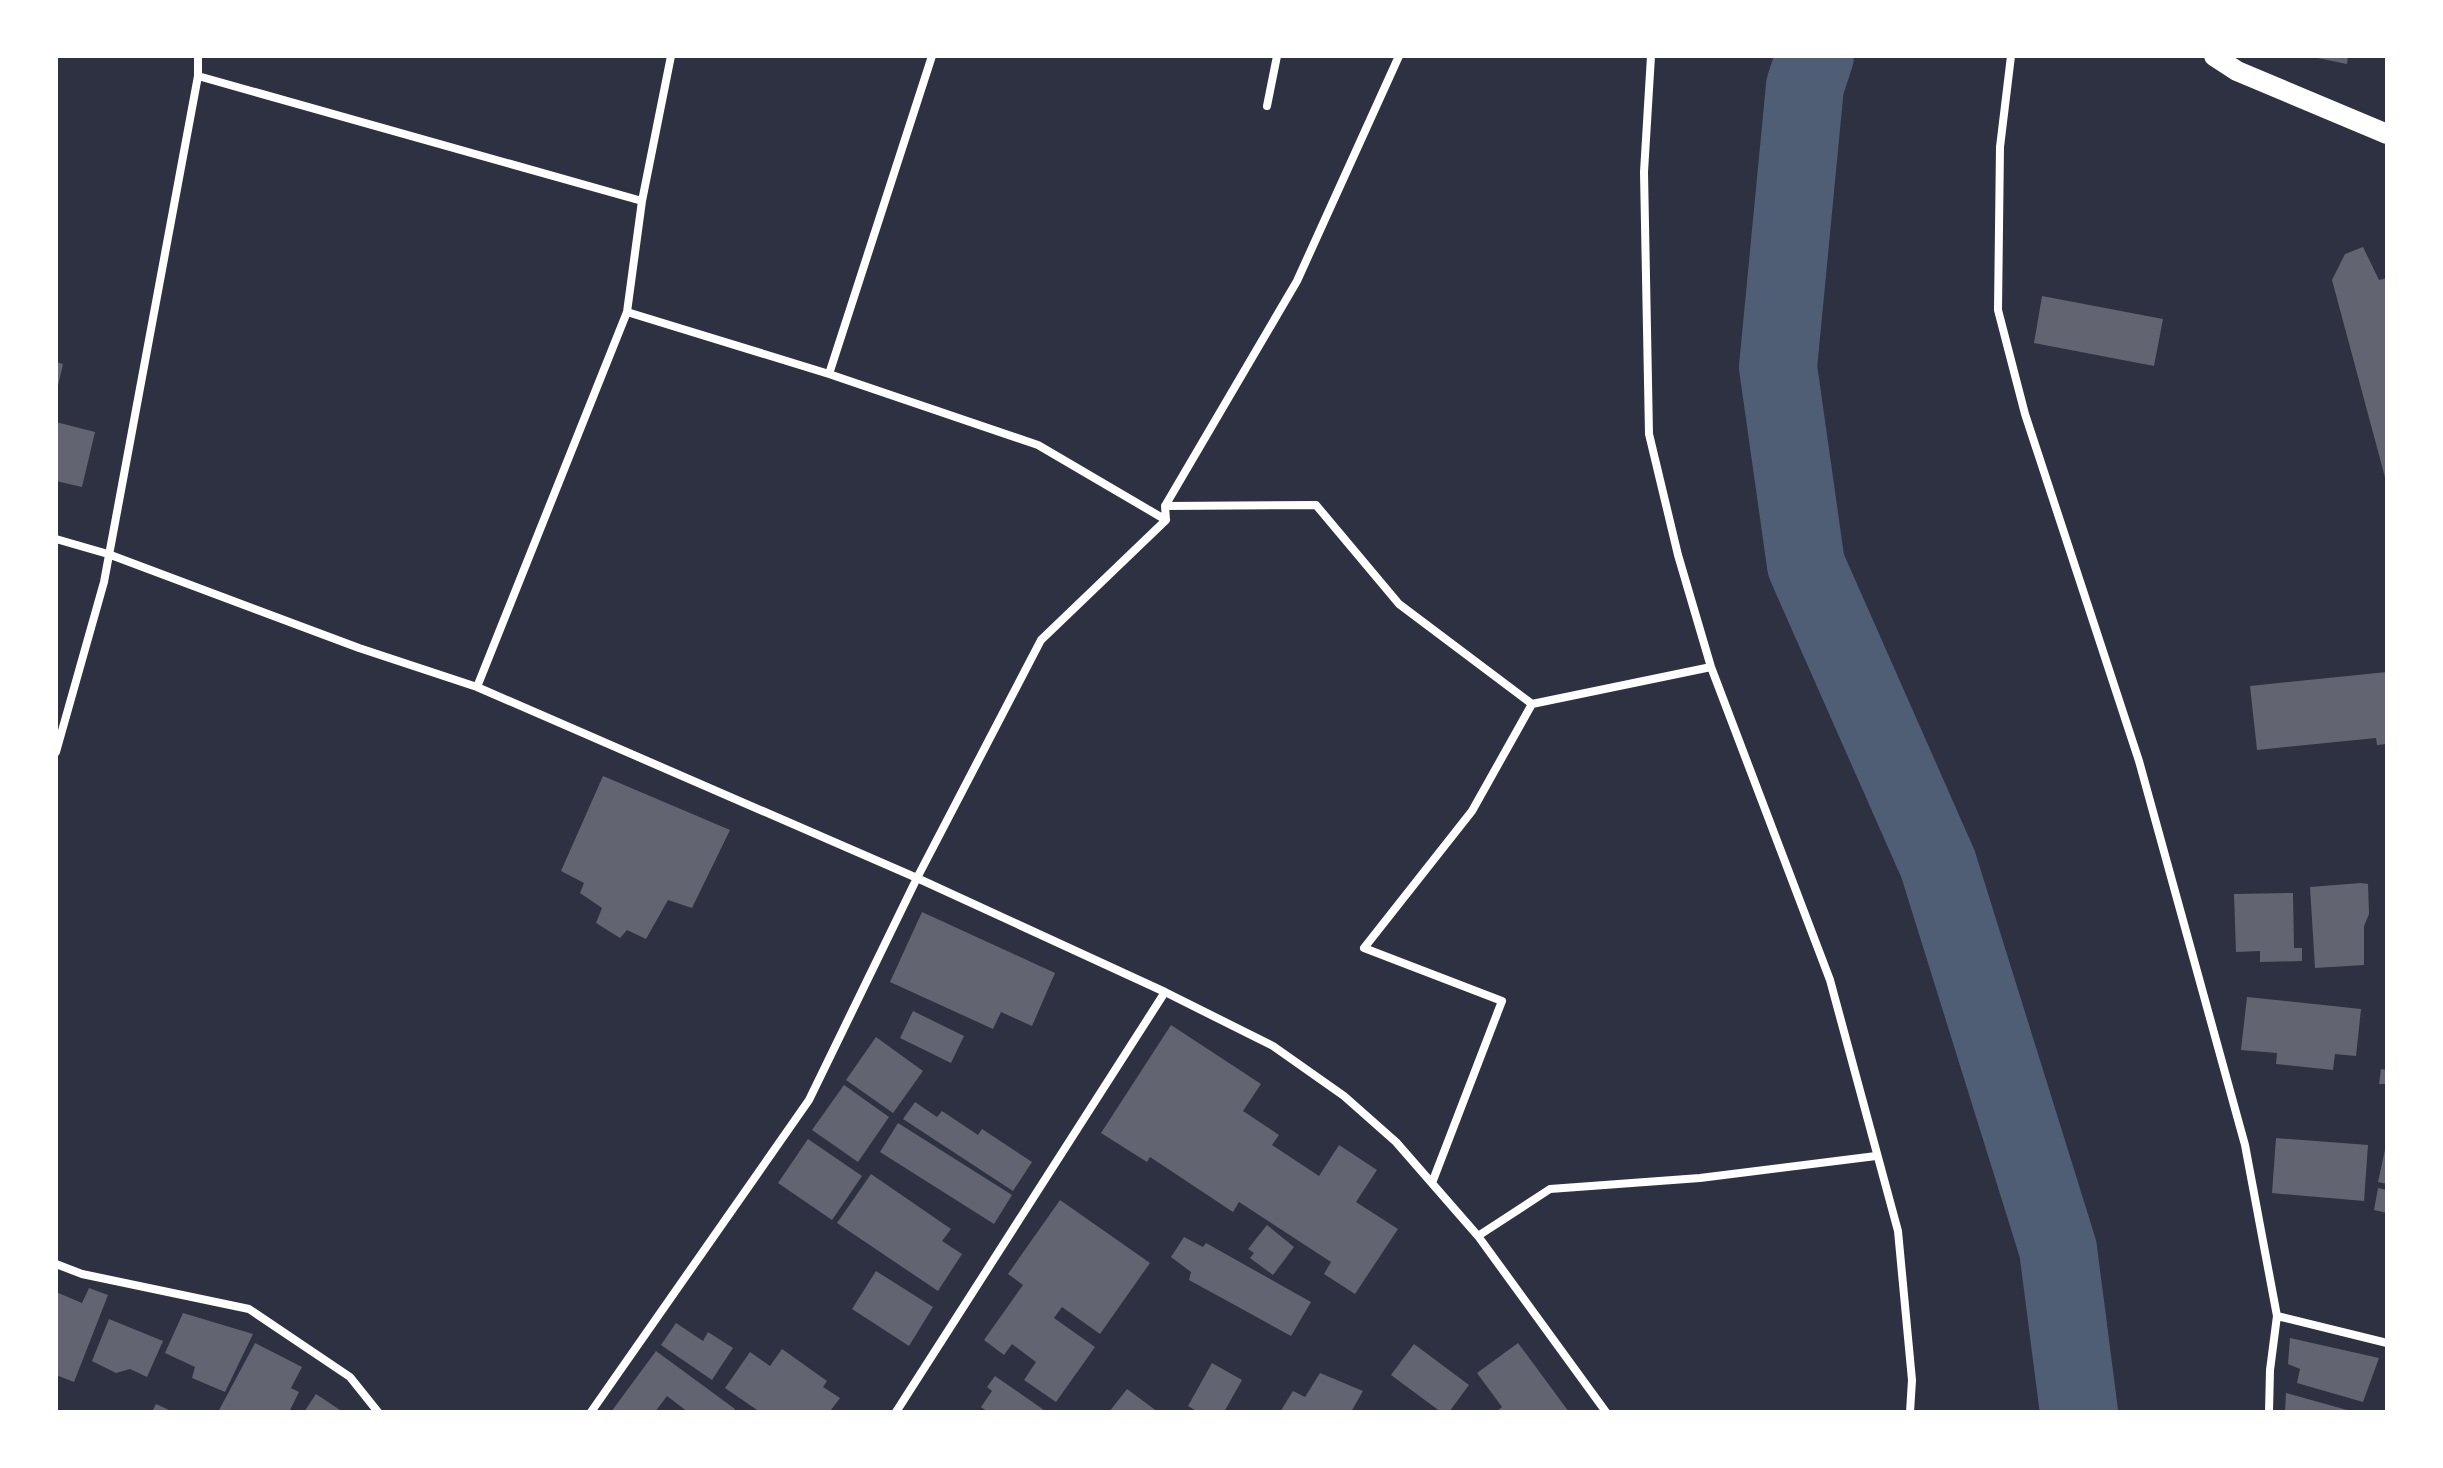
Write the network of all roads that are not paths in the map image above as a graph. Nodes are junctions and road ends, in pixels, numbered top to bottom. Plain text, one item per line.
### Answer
1 (198, 56) edge
2 (671, 56) edge
3 (932, 56) edge
4 (1277, 56) edge
5 (1399, 56) edge
6 (1651, 56) edge
7 (2011, 56) edge
8 (2214, 56) edge
9 (198, 76) junction
10 (1267, 106) dead end
11 (2387, 134) edge
12 (642, 201) junction
13 (627, 312) junction
14 (829, 374) junction
15 (1165, 506) junction
16 (1166, 520) junction
17 (56, 539) edge
18 (108, 554) junction
19 (1711, 667) junction
20 (477, 687) junction
21 (1532, 704) junction
22 (56, 752) edge
23 (917, 878) junction
24 (1165, 992) junction
25 (1876, 1156) junction
26 (1432, 1183) junction
27 (1478, 1236) junction
28 (56, 1264) edge
29 (2277, 1316) junction
30 (2387, 1343) edge
31 (378, 1412) edge
32 (591, 1412) edge
33 (896, 1412) edge
34 (1606, 1412) edge
35 (1910, 1412) edge
36 (2269, 1412) edge

1 - 9 street
2 - 12 street
3 - 14 street
4 - 10 street
5 - 15 street
6 - 19 street
7 - 29 street
8 - 11 main road
9 - 12 street
9 - 18 street
12 - 13 street
13 - 14 street
13 - 20 street
14 - 16 street
15 - 16 street
15 - 21 street
16 - 23 street
17 - 18 street
18 - 20 street
18 - 22 street
19 - 21 street
19 - 25 street
20 - 23 street
21 - 26 street
23 - 24 street
23 - 32 street
24 - 26 street
24 - 33 street
25 - 27 street
25 - 35 street
26 - 27 street
27 - 34 street
28 - 31 street
29 - 30 street
29 - 36 street

